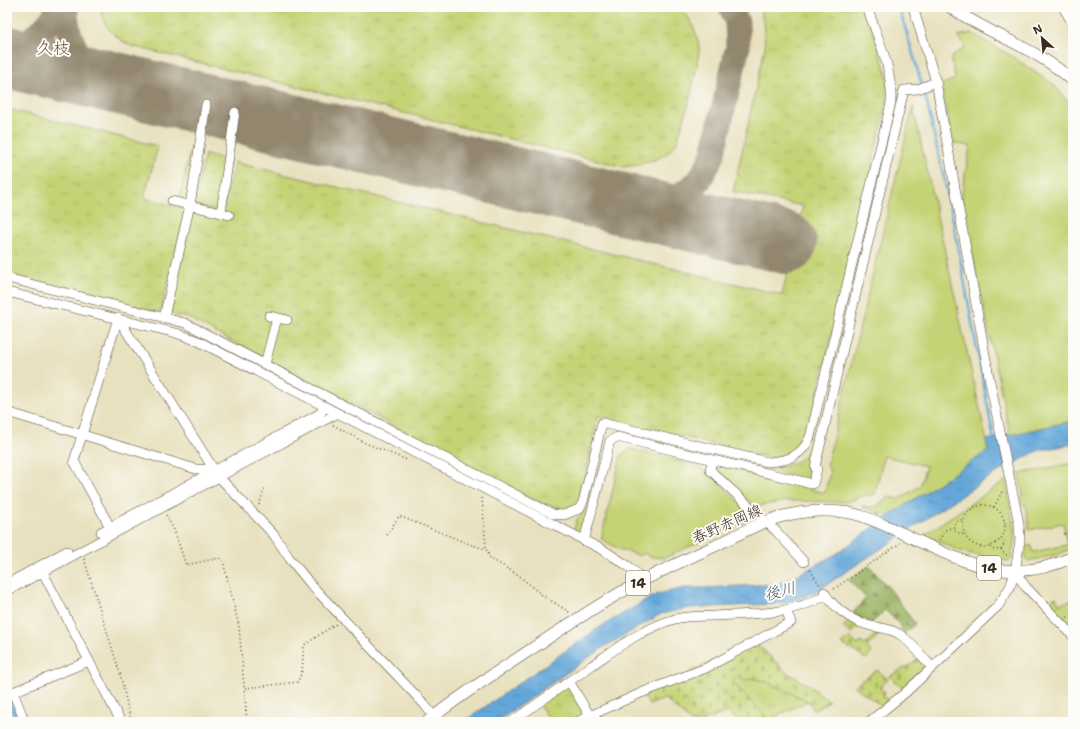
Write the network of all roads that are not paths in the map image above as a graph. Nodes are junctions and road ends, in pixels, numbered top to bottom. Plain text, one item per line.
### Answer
1 (867, 7) edge
2 (913, 7) edge
3 (950, 7) edge
4 (1063, 7) edge
5 (1073, 24) edge
6 (1073, 81) edge
7 (933, 84) junction
8 (206, 105) dead end
9 (235, 112) dead end
10 (172, 201) dead end
11 (190, 206) junction
12 (7, 278) edge
13 (7, 292) edge
14 (164, 317) junction
15 (118, 318) junction
16 (287, 320) dead end
17 (265, 364) junction
18 (325, 408) junction
19 (7, 412) edge
20 (336, 414) junction
21 (82, 435) junction
22 (712, 461) junction
23 (217, 473) junction
24 (766, 522) junction
25 (110, 527) junction
26 (584, 541) junction
27 (1073, 557) edge
28 (804, 562) road end
29 (41, 569) junction
30 (1015, 572) junction
31 (644, 580) junction
32 (7, 584) edge
33 (7, 591) edge
34 (786, 611) junction
35 (1073, 636) edge
36 (89, 661) junction
37 (932, 667) junction
38 (569, 681) junction
39 (590, 716) junction
40 (433, 720) edge
41 (25, 722) edge
42 (121, 722) edge
43 (511, 722) edge
44 (576, 722) edge
45 (601, 722) edge
46 (869, 722) edge

1 - 17 street
2 - 7 street
3 - 6 main road
4 - 5 street
7 - 22 street
7 - 30 street
8 - 11 street
9 - 11 street
10 - 11 street
11 - 14 street
12 - 14 street
13 - 15 street
14 - 17 street
15 - 18 street
15 - 21 street
15 - 23 street
16 - 17 street
18 - 20 street
18 - 23 street
19 - 21 street
20 - 23 street
20 - 26 street
21 - 23 street
21 - 25 street
22 - 24 street
22 - 26 street
23 - 25 street
23 - 29 street
23 - 40 street
24 - 28 street
24 - 30 main road, 春野赤岡線 / 14
24 - 31 main road, 春野赤岡線 / 14
25 - 29 street
26 - 31 street
27 - 30 main road, 春野赤岡線 / 14
29 - 32 street
29 - 33 street
29 - 36 street
30 - 35 street
30 - 37 street
31 - 40 main road, 春野赤岡線 / 14
34 - 37 street
34 - 38 street
34 - 39 street
36 - 41 street
36 - 42 street
37 - 46 street
38 - 39 street
38 - 43 street
39 - 44 street
39 - 45 street

